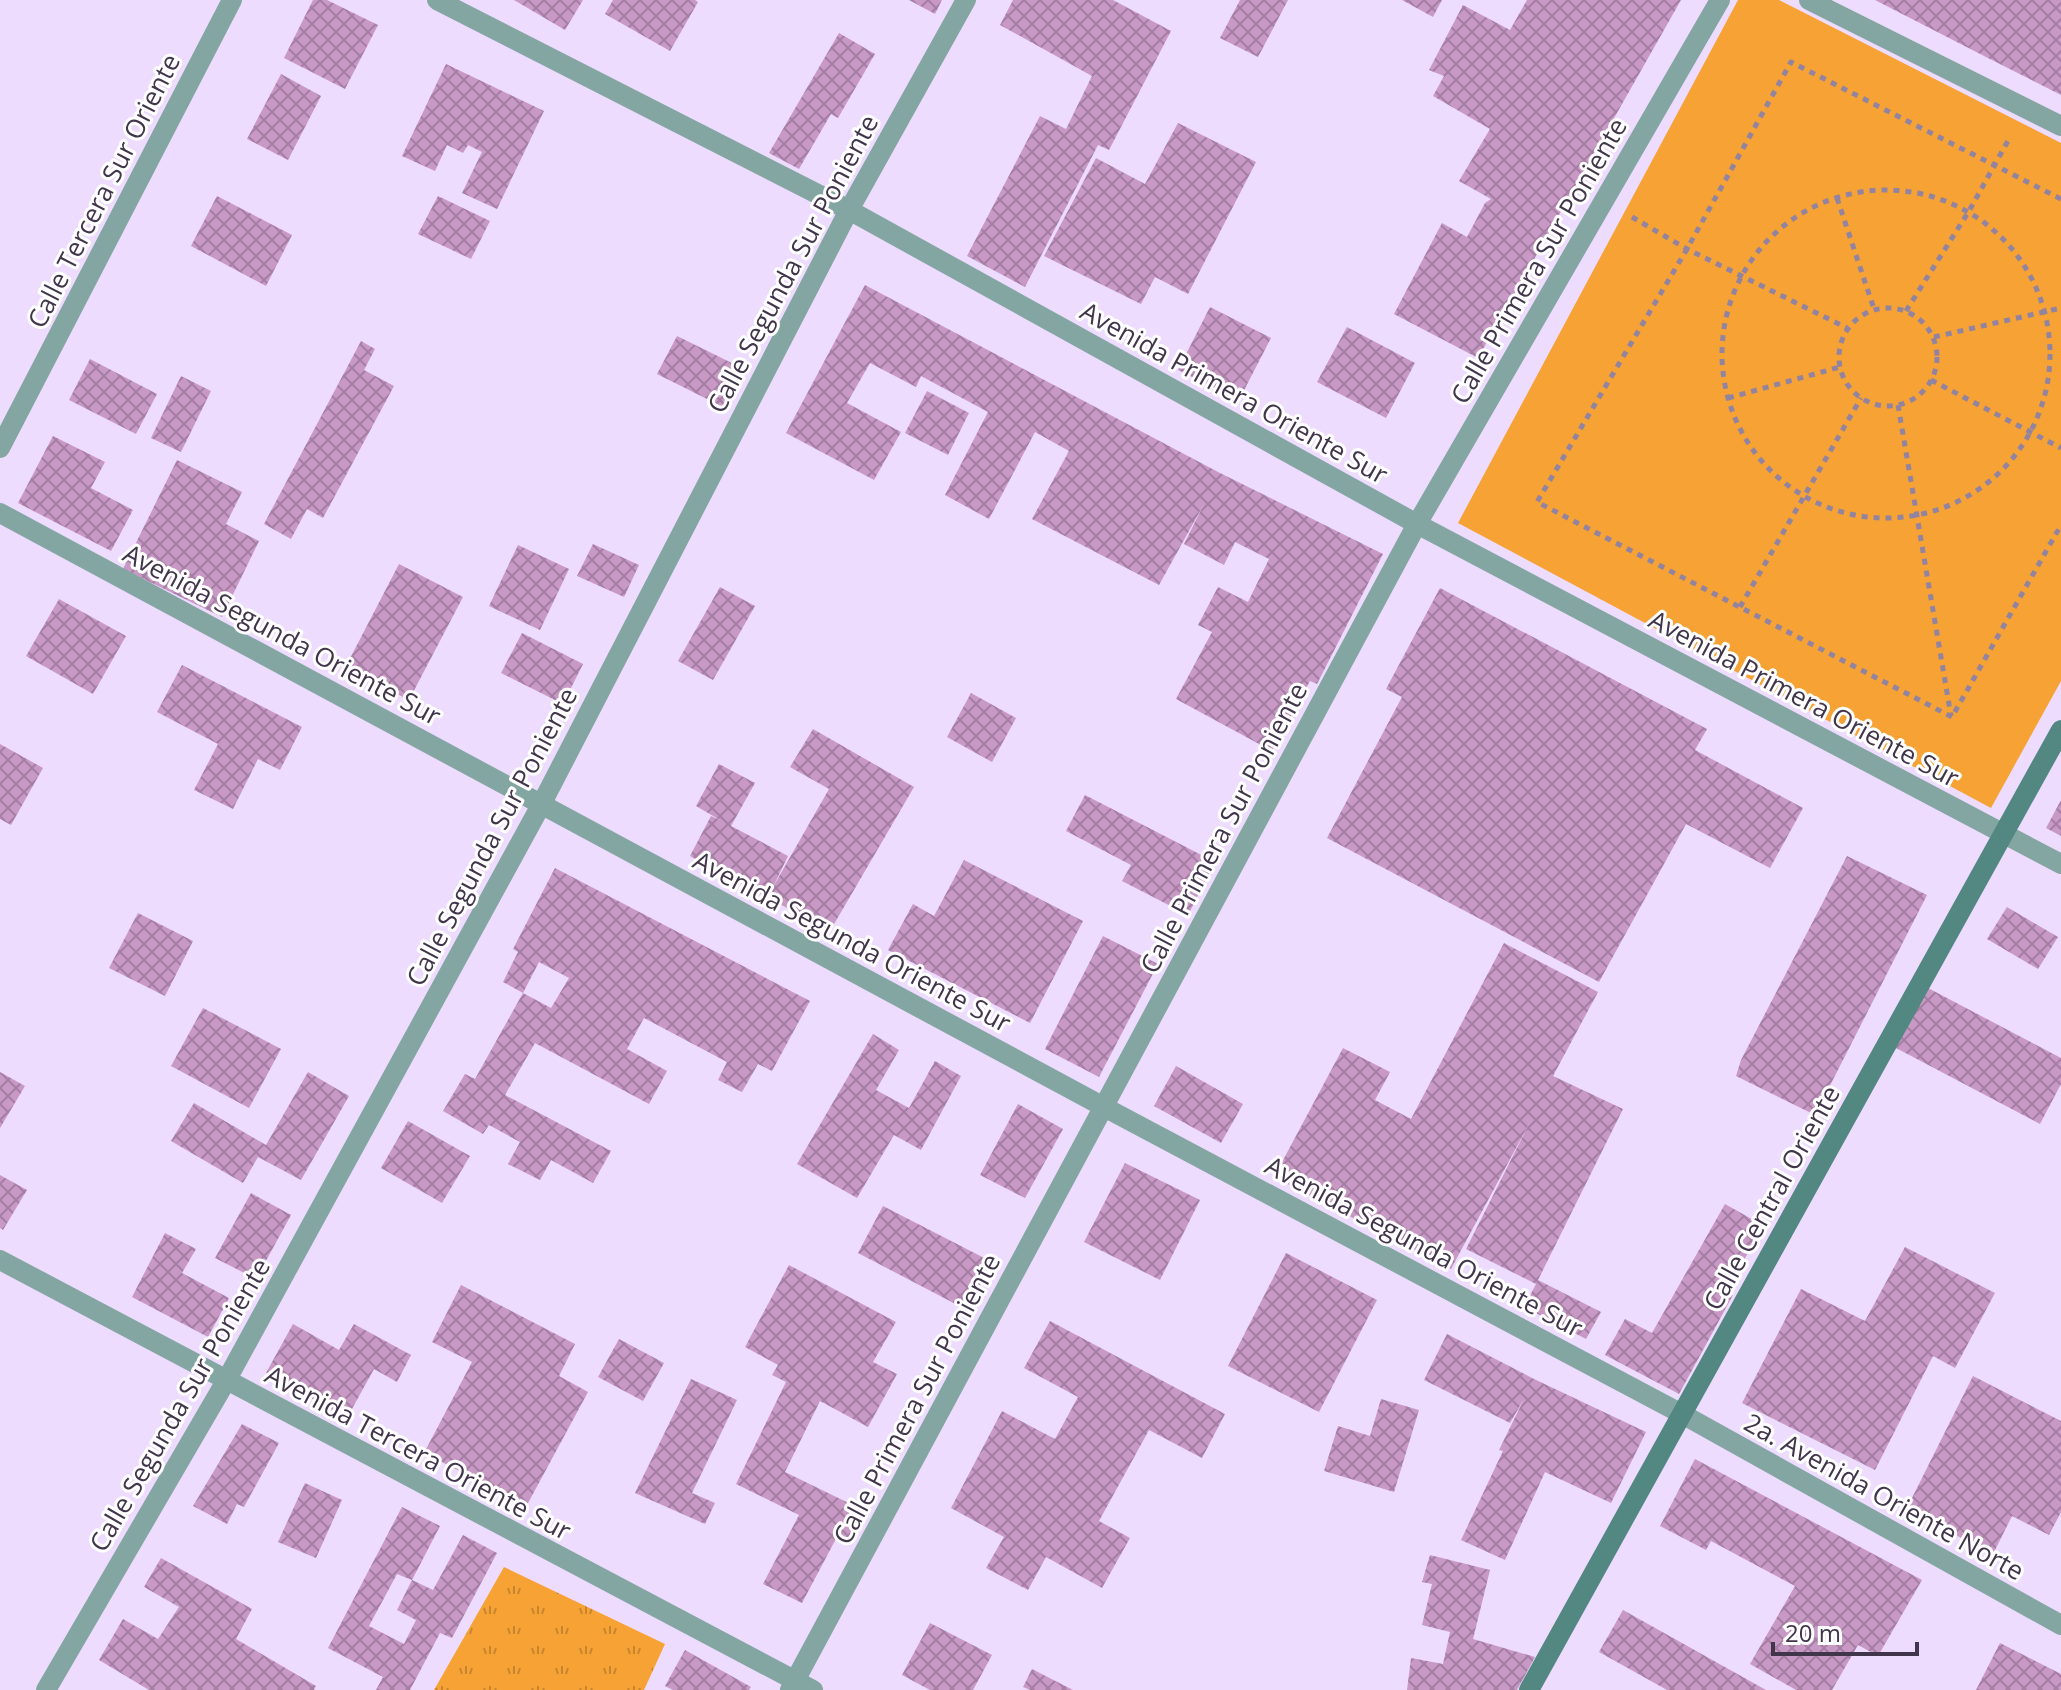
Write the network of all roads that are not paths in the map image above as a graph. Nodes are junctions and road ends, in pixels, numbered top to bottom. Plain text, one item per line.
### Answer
1 (232, 0) edge
2 (437, 0) edge
3 (966, 0) edge
4 (1720, 0) edge
5 (1809, 0) edge
6 (2061, 126) edge
7 (849, 210) junction
8 (0, 448) edge
9 (0, 513) edge
10 (1417, 524) junction
11 (2061, 730) edge
12 (541, 805) junction
13 (2004, 833) junction
14 (2061, 864) edge
15 (1104, 1107) junction
16 (0, 1260) edge
17 (226, 1381) junction
18 (1682, 1414) junction
19 (2061, 1625) edge
20 (799, 1687) edge
21 (46, 1690) edge
22 (1529, 1690) edge

1 - 8 street, Calle Tercera Sur Oriente
2 - 7 street, Avenida Primera Oriente Sur
3 - 7 street, Calle Segunda Sur Poniente
4 - 10 street, Calle Primera Sur Poniente
5 - 6 street
7 - 10 street, Avenida Primera Oriente Sur
7 - 12 street, Calle Segunda Sur Poniente
9 - 12 street, Avenida Segunda Oriente Sur
10 - 13 street, Avenida Primera Oriente Sur
10 - 15 street, Calle Primera Sur Poniente
11 - 13 main road, Calle Central Oriente
12 - 15 street, Avenida Segunda Oriente Sur
12 - 17 street, Calle Segunda Sur Poniente
13 - 14 street, Avenida Primera Oriente Sur
13 - 18 main road, Calle Central Oriente
15 - 18 street, Avenida Segunda Oriente Sur
15 - 20 street, Calle Primera Sur Poniente
16 - 17 street, Avenida Tercera Oriente Sur
17 - 20 street, Avenida Tercera Oriente Sur
17 - 21 street, Calle Segunda Sur Poniente
18 - 19 street, 2a. Avenida Oriente Norte
18 - 22 main road, Calle Central Oriente

